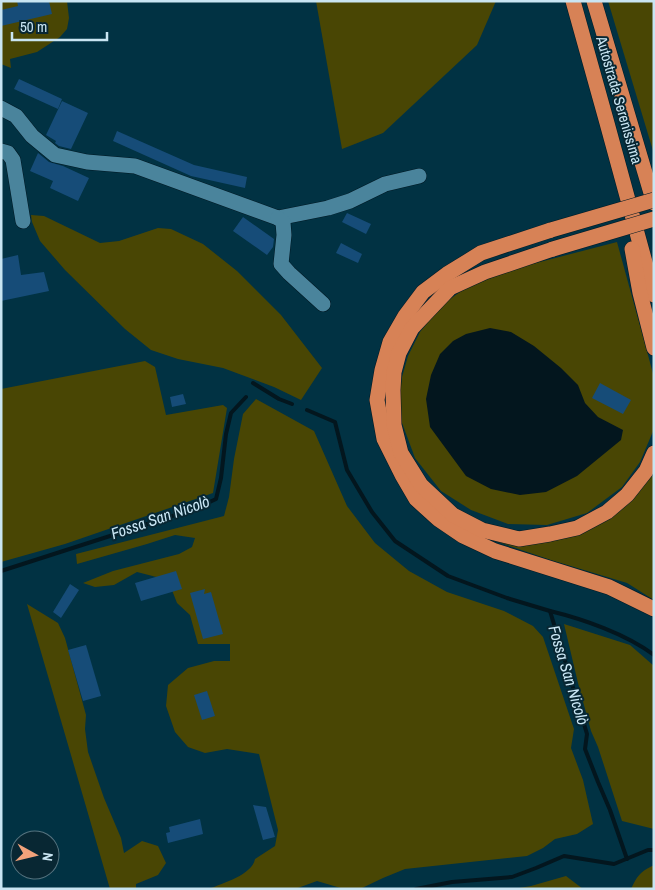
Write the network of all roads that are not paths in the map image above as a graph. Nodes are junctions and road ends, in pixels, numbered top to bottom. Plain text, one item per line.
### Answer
1 (573, 1) edge
2 (594, 1) edge
3 (1, 108) edge
4 (608, 123) junction
5 (1, 151) edge
6 (419, 176) dead end
7 (654, 202) edge
8 (278, 218) junction
9 (654, 219) edge
10 (23, 220) dead end
11 (654, 295) edge
12 (323, 304) dead end
13 (654, 348) edge
14 (654, 453) edge
15 (654, 609) edge

1 - 4 highway, Autostrada Serenissima
2 - 7 highway, Autostrada Serenissima
3 - 8 street
4 - 11 highway, Autostrada Serenissima
4 - 13 highway
5 - 10 street
6 - 8 street
7 - 15 highway, bridge
8 - 12 street
9 - 14 highway, bridge

